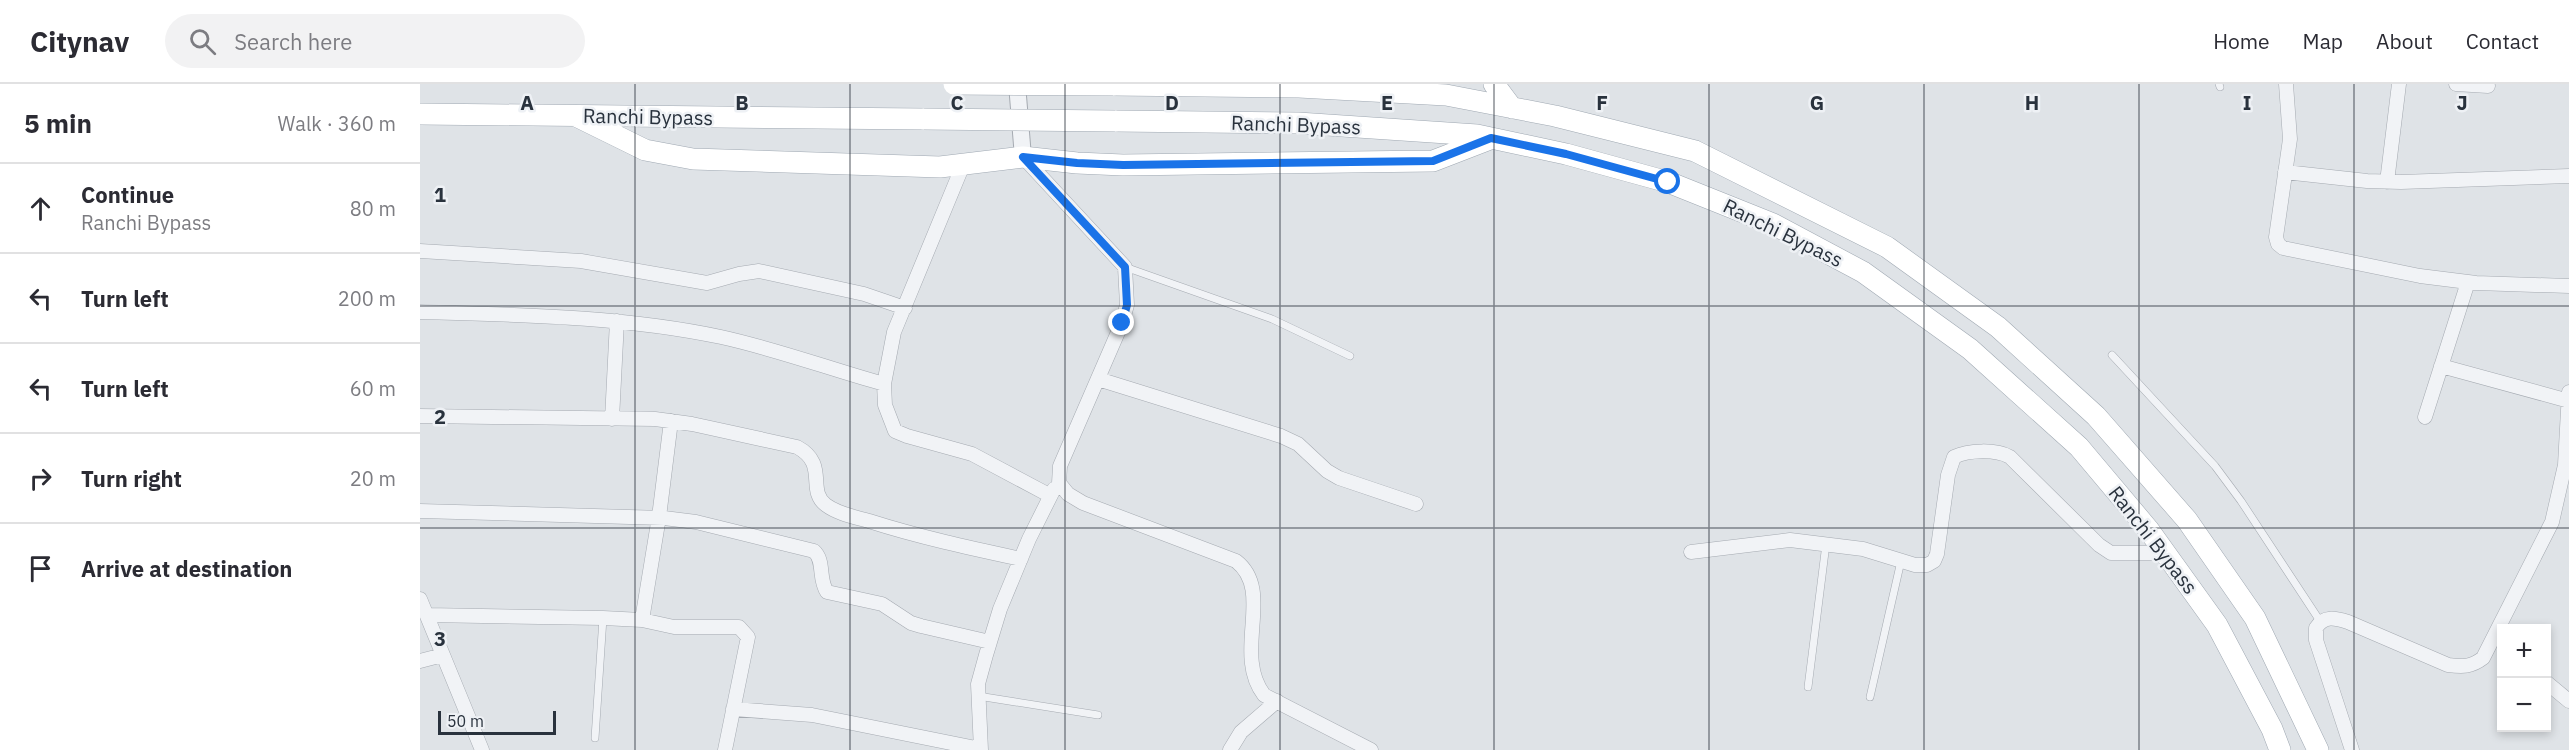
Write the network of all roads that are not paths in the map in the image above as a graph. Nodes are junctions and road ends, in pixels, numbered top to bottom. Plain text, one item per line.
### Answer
1 (954, 84) edge
2 (1017, 84) edge
3 (1494, 84) edge
4 (2286, 84) edge
5 (2399, 84) edge
6 (2456, 84) edge
7 (1113, 85) edge
8 (2488, 86) dead end
9 (1512, 108) junction
10 (420, 114) edge
11 (576, 116) junction
12 (1491, 138) junction
13 (1023, 157) junction
14 (963, 165) junction
15 (2285, 172) junction
16 (2569, 176) edge
17 (2387, 182) junction
18 (420, 251) edge
19 (1125, 267) junction
20 (2468, 282) junction
21 (2569, 286) edge
22 (905, 308) junction
23 (420, 312) edge
24 (617, 321) junction
25 (2112, 355) dead end
26 (1350, 356) dead end
27 (2441, 366) junction
28 (1098, 379) junction
29 (884, 384) junction
30 (2569, 392) edge
31 (2569, 401) edge
32 (420, 416) edge
33 (2425, 417) dead end
34 (612, 419) junction
35 (671, 421) junction
36 (1059, 483) junction
37 (1049, 495) junction
38 (1416, 504) dead end
39 (420, 511) edge
40 (659, 517) junction
41 (1826, 544) junction
42 (1690, 552) dead end
43 (2165, 553) junction
44 (1021, 559) junction
45 (1901, 561) junction
46 (420, 600) edge
47 (427, 615) junction
48 (603, 618) junction
49 (642, 620) junction
50 (2320, 621) junction
51 (2505, 624) edge
52 (2497, 641) edge
53 (990, 642) junction
54 (443, 656) junction
55 (420, 661) edge
56 (2551, 685) edge
57 (1808, 687) dead end
58 (978, 696) junction
59 (1870, 697) dead end
60 (1277, 701) junction
61 (2569, 701) edge
62 (733, 709) junction
63 (1098, 715) dead end
64 (595, 738) dead end
65 (1367, 749) edge
66 (482, 750) edge
67 (725, 750) edge
68 (981, 750) edge
69 (1230, 750) edge
70 (2280, 750) edge
71 (2318, 750) edge
72 (2352, 750) edge

1 - 7 main road, Ranchi Bypass, bridge
2 - 13 street
3 - 9 main road
4 - 15 street
5 - 17 street
6 - 8 street
7 - 9 main road, Ranchi Bypass
9 - 71 main road, Ranchi Bypass
10 - 11 main road, Ranchi Bypass
11 - 12 main road, Ranchi Bypass, bridge
11 - 14 main road
12 - 13 main road
12 - 43 main road, Ranchi Bypass
13 - 14 main road
13 - 19 street
14 - 22 street
15 - 17 street
15 - 20 street
16 - 17 street
18 - 22 street
19 - 26 lane
19 - 28 street
20 - 21 street
20 - 27 street
22 - 29 street
23 - 24 street
24 - 29 street
24 - 34 street
25 - 50 lane
27 - 31 street
27 - 33 street
28 - 36 street
28 - 38 street
29 - 37 street
30 - 31 street
31 - 51 street
32 - 34 street
34 - 35 street
35 - 40 street
35 - 44 street
36 - 37 street
36 - 60 street
37 - 44 street
39 - 40 street
40 - 49 street
40 - 53 street
41 - 42 street
41 - 45 street
41 - 57 lane
43 - 45 street
43 - 70 main road, Ranchi Bypass
44 - 53 street
45 - 59 lane
46 - 47 street
47 - 48 street
47 - 54 street
48 - 49 street
48 - 64 lane
49 - 62 street
50 - 52 street
50 - 72 street
53 - 58 street
54 - 55 street
54 - 66 street
56 - 61 street
58 - 63 lane
58 - 68 street
60 - 65 street
60 - 69 street
62 - 67 street
62 - 68 street

